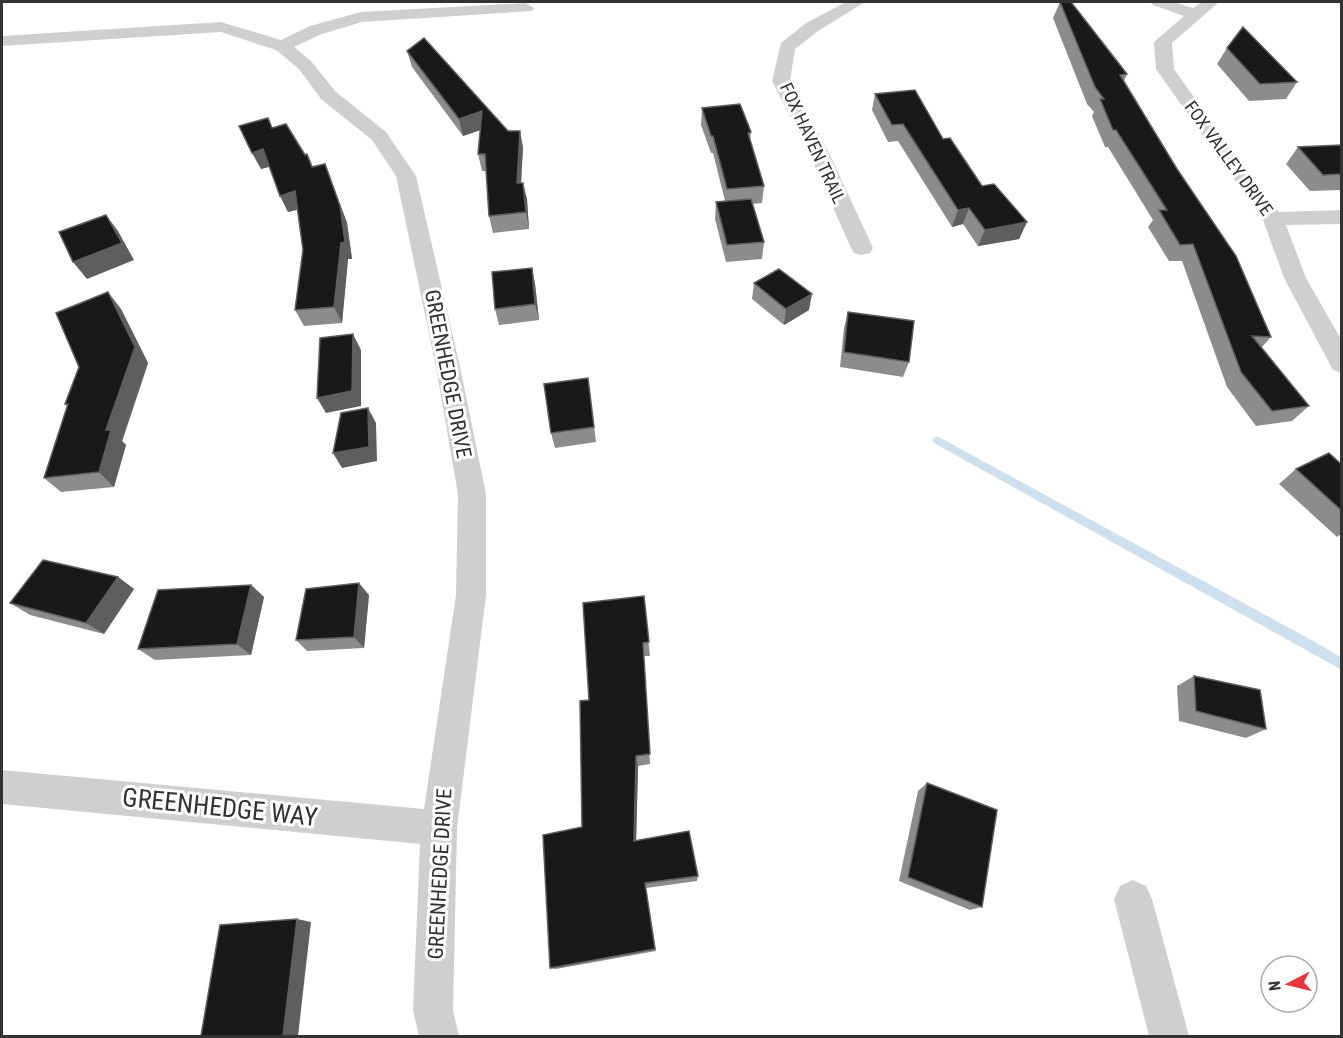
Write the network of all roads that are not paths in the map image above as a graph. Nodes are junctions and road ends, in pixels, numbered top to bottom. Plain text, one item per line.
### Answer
1 (857, 2) edge
2 (1159, 2) edge
3 (526, 8) dead end
4 (1204, 8) edge
5 (2, 41) edge
6 (282, 46) junction
7 (1341, 217) edge
8 (1274, 219) junction
9 (862, 248) dead end
10 (1341, 364) edge
11 (2, 787) edge
12 (439, 828) junction
13 (1133, 899) dead end
14 (439, 1036) edge
15 (1169, 1036) edge

1 - 9 street, FOX HAVEN TRAIL
2 - 4 street
3 - 6 street
4 - 8 street, FOX VALLEY DRIVE
5 - 6 street, GREENHEDGE DRIVE
6 - 12 street, GREENHEDGE DRIVE
7 - 8 street
8 - 10 street, FOX VALLEY DRIVE
11 - 12 street, GREENHEDGE WAY
12 - 14 street, GREENHEDGE DRIVE
13 - 15 street

